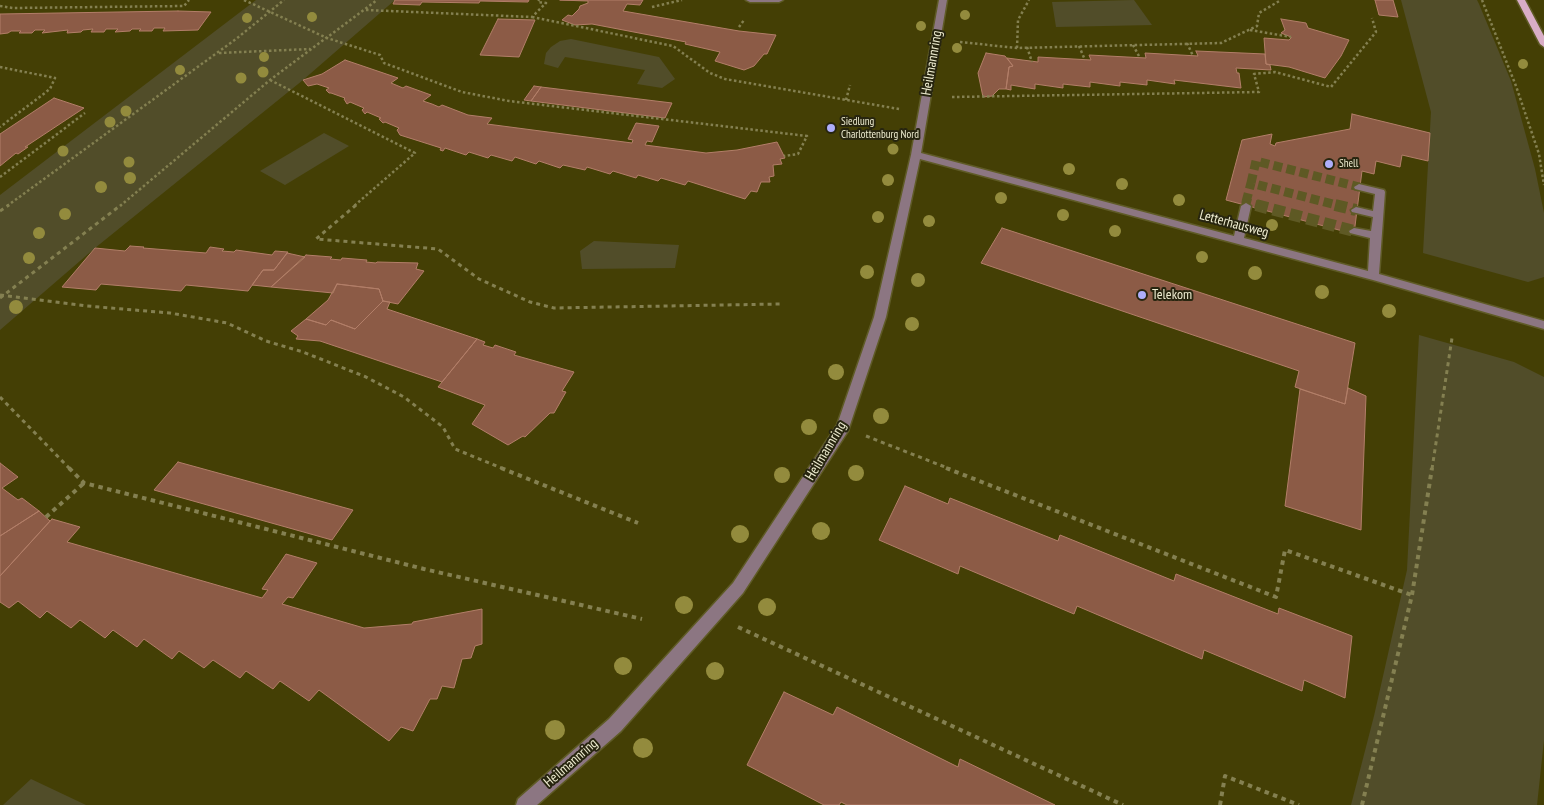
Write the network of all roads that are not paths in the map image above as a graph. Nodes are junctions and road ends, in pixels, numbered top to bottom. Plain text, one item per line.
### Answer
1 (750, 0) edge
2 (779, 0) edge
3 (944, 0) edge
4 (1521, 0) edge
5 (1544, 44) edge
6 (916, 155) junction
7 (1359, 187) tunnel mouth
8 (1246, 206) tunnel mouth
9 (1356, 210) tunnel mouth
10 (1378, 216) junction
11 (1354, 230) tunnel mouth
12 (1376, 236) junction
13 (1238, 240) junction
14 (1373, 276) junction
15 (1544, 325) edge
16 (524, 805) edge

1 - 2 street
3 - 6 street, Heilmannring
4 - 5 main road
6 - 13 street, Letterhausweg
6 - 16 street, Heilmannring
7 - 10 street
8 - 13 street
9 - 10 street
10 - 12 street
11 - 12 street
12 - 14 street
13 - 14 street, Letterhausweg
14 - 15 street, Letterhausweg

